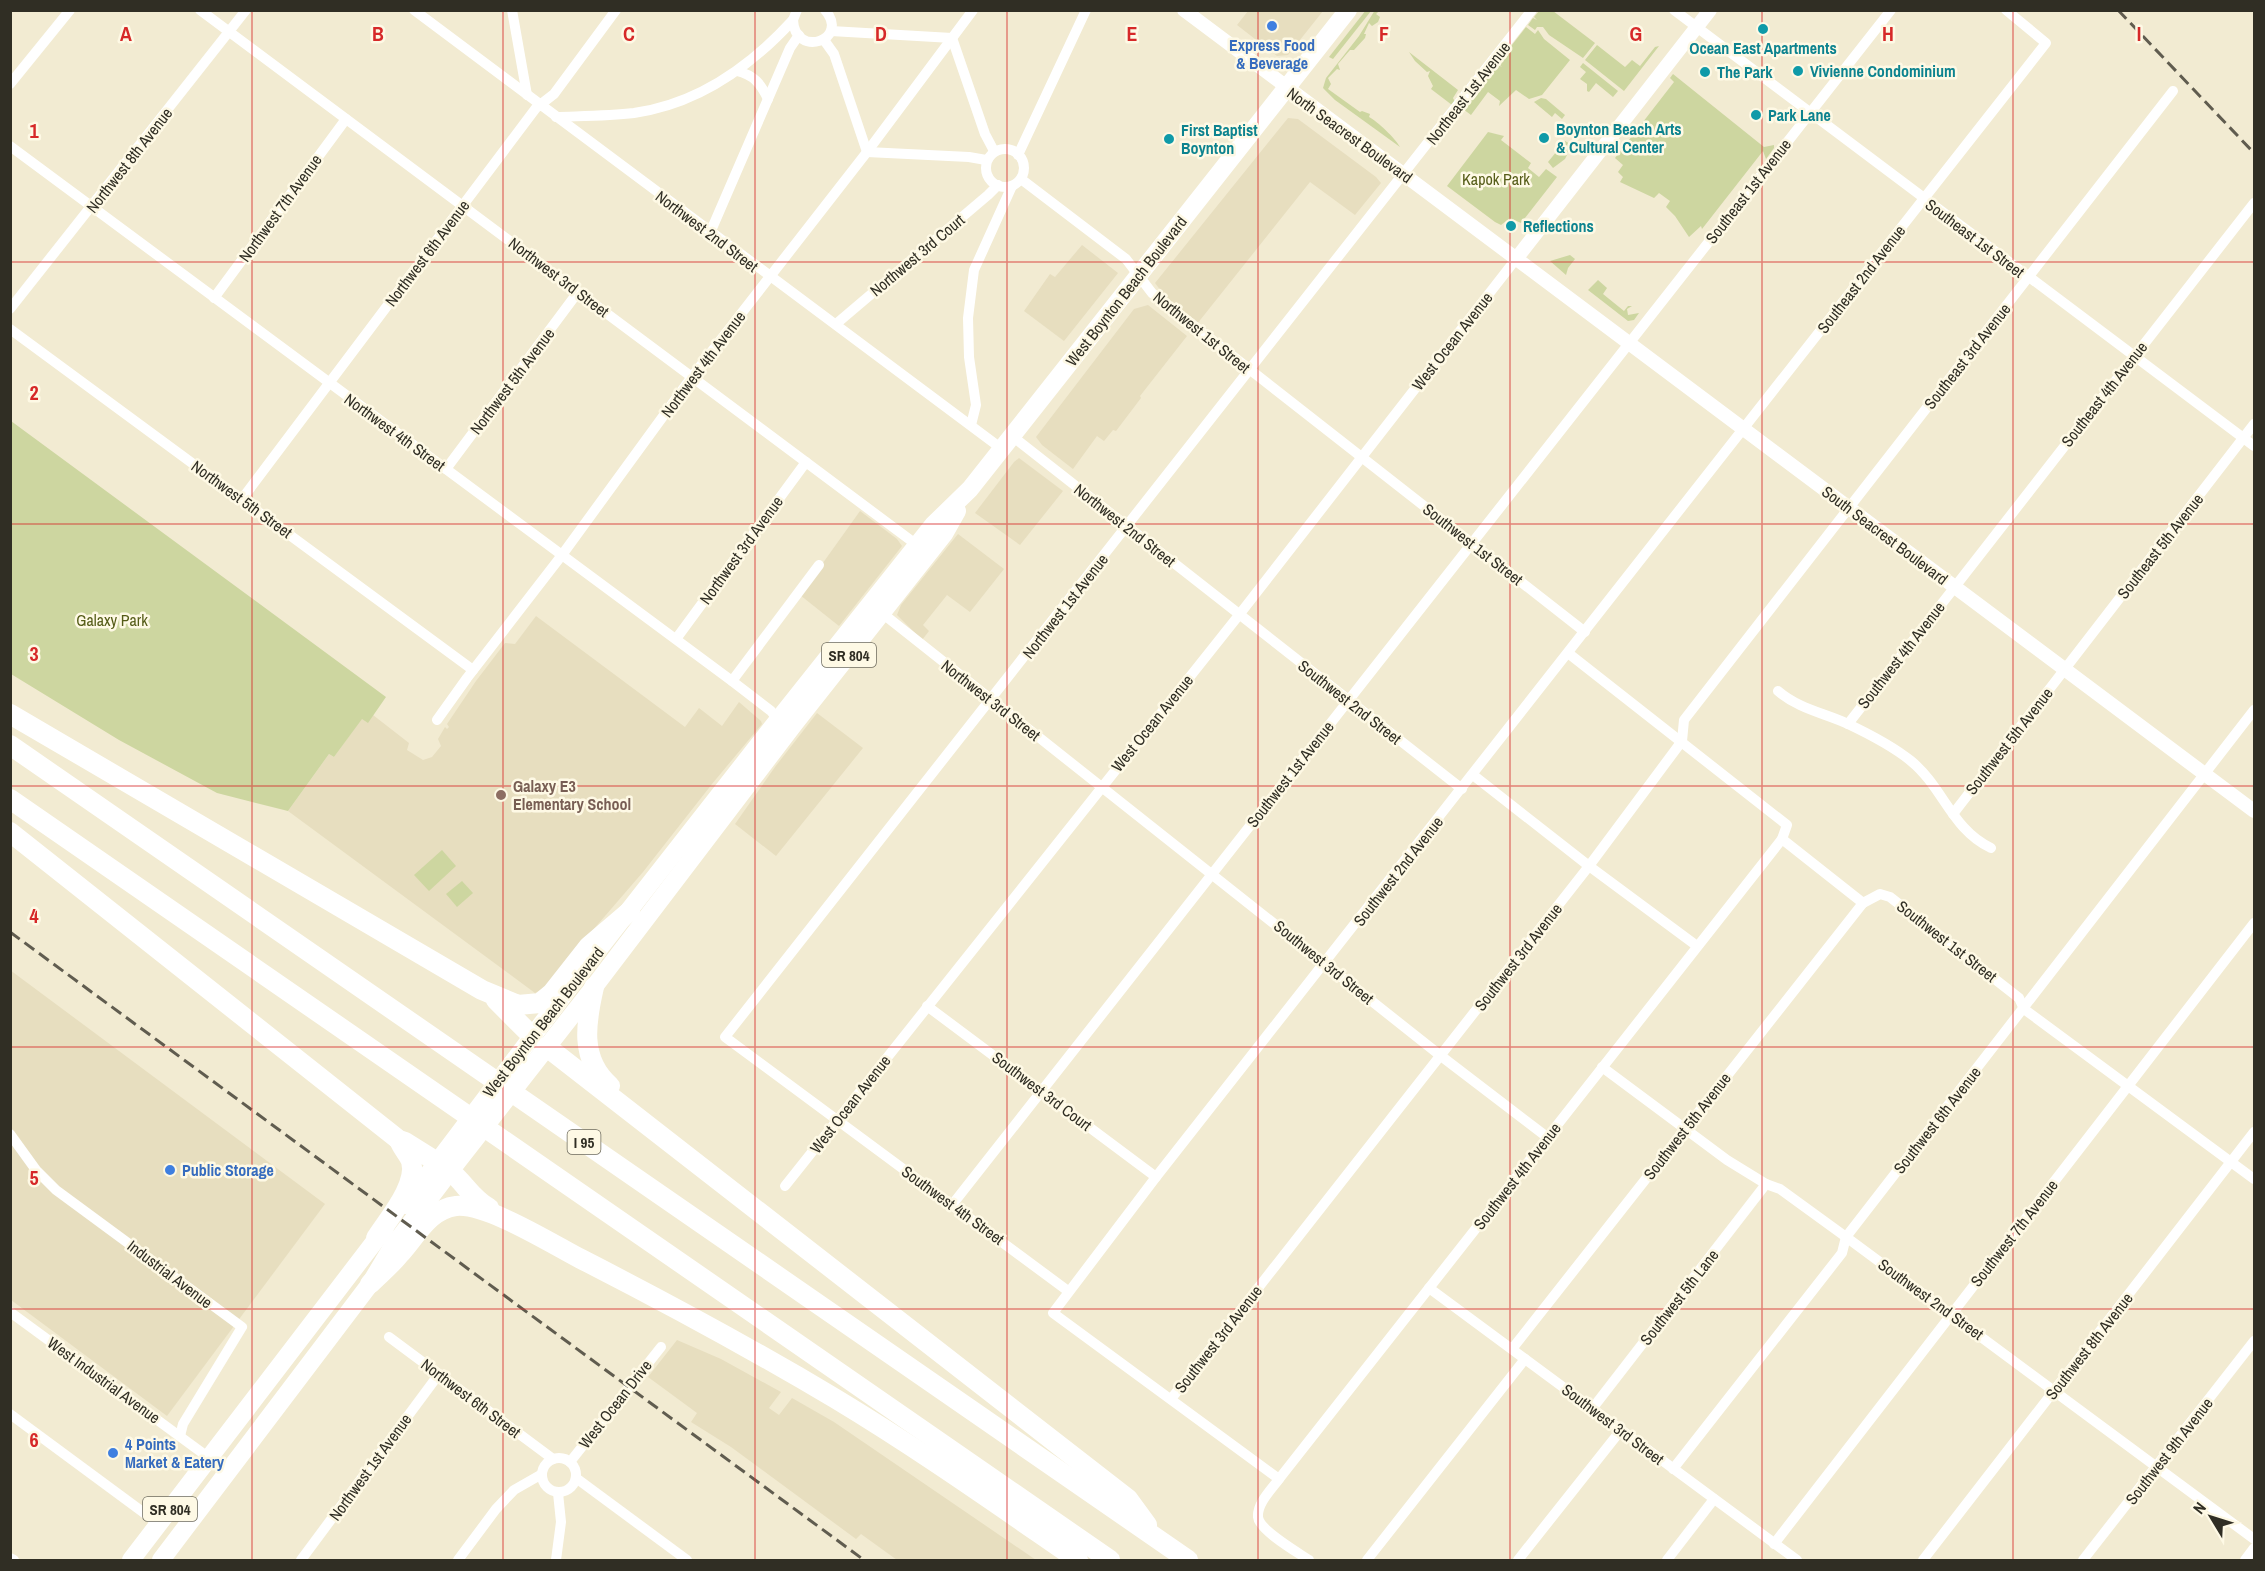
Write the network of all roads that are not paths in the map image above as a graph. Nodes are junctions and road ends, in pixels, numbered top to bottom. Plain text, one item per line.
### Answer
1 (70, 10) edge
2 (200, 10) edge
3 (246, 10) edge
4 (414, 10) edge
5 (512, 10) edge
6 (616, 10) edge
7 (825, 10) edge
8 (973, 10) edge
9 (1086, 10) edge
10 (1184, 10) edge
11 (1348, 10) edge
12 (1532, 10) edge
13 (1674, 10) edge
14 (1710, 10) edge
15 (1891, 10) edge
16 (2006, 10) edge
17 (794, 14) edge
18 (1697, 28) junction
19 (230, 32) junction
20 (799, 35) junction
21 (827, 35) junction
22 (952, 38) junction
23 (737, 71) junction
24 (10, 84) edge
25 (1286, 88) junction
26 (2173, 91) dead end
27 (526, 95) junction
28 (768, 99) junction
29 (539, 104) junction
30 (1810, 113) junction
31 (556, 117) junction
32 (346, 118) junction
33 (10, 146) edge
34 (994, 151) junction
35 (867, 152) junction
36 (1018, 155) junction
37 (986, 160) junction
38 (1404, 174) junction
39 (1017, 182) junction
40 (998, 185) junction
41 (1923, 199) junction
42 (2254, 203) edge
43 (463, 204) junction
44 (92, 206) junction
45 (710, 233) junction
46 (1516, 259) junction
47 (1138, 276) junction
48 (770, 277) junction
49 (2028, 277) junction
50 (578, 292) junction
51 (214, 298) junction
52 (10, 309) edge
53 (836, 324) junction
54 (10, 329) edge
55 (1630, 344) junction
56 (2134, 356) junction
57 (1249, 370) junction
58 (691, 378) junction
59 (330, 384) junction
60 (2254, 424) edge
61 (971, 425) junction
62 (1744, 430) junction
63 (2243, 438) junction
64 (1007, 442) junction
65 (2254, 446) edge
66 (1361, 457) junction
67 (806, 462) junction
68 (446, 469) junction
69 (966, 494) junction
70 (242, 499) junction
71 (1849, 508) junction
72 (1126, 527) junction
73 (1473, 544) junction
74 (917, 545) junction
75 (562, 555) junction
76 (819, 565) dead end
77 (1955, 586) junction
78 (882, 613) junction
79 (1239, 615) junction
80 (1585, 632) junction
81 (676, 639) junction
82 (1568, 654) junction
83 (2065, 669) junction
84 (473, 670) junction
85 (732, 681) junction
86 (1778, 691) dead end
87 (990, 701) junction
88 (1348, 701) junction
89 (2254, 710) edge
90 (10, 714) edge
91 (437, 720) dead end
92 (778, 720) junction
93 (1848, 724) junction
94 (1682, 741) junction
95 (10, 745) edge
96 (2205, 774) junction
97 (1473, 775) junction
98 (1102, 786) junction
99 (1462, 789) junction
100 (10, 799) edge
101 (2254, 811) edge
102 (727, 813) junction
103 (1953, 814) junction
104 (10, 832) edge
105 (1782, 838) junction
106 (1990, 848) dead end
107 (1589, 866) junction
108 (1211, 873) junction
109 (1863, 903) junction
110 (630, 911) junction
111 (2254, 923) edge
112 (1697, 946) junction
113 (1325, 963) junction
114 (594, 987) junction
115 (482, 990) junction
116 (927, 1006) junction
117 (2024, 1009) junction
118 (539, 1042) junction
119 (1441, 1056) junction
120 (1602, 1066) junction
121 (2128, 1086) junction
122 (1042, 1091) junction
123 (838, 1120) junction
124 (1686, 1127) junction
125 (652, 1128) junction
126 (2254, 1132) edge
127 (10, 1134) edge
128 (1547, 1137) junction
129 (399, 1140) junction
130 (2231, 1162) junction
131 (443, 1167) junction
132 (1156, 1177) junction
133 (2254, 1179) edge
134 (1766, 1184) junction
135 (786, 1186) dead end
136 (952, 1205) junction
137 (410, 1213) junction
138 (519, 1227) junction
139 (1846, 1237) junction
140 (376, 1238) joint
141 (370, 1284) joint
142 (1429, 1288) junction
143 (1068, 1291) junction
144 (10, 1312) edge
145 (1952, 1315) junction
146 (389, 1337) dead end
147 (2254, 1341) edge
148 (661, 1347) dead end
149 (1512, 1349) junction
150 (1525, 1359) junction
151 (439, 1374) junction
152 (2054, 1390) junction
153 (1171, 1398) junction
154 (1592, 1409) junction
155 (10, 1414) edge
156 (1621, 1430) junction
157 (180, 1436) junction
158 (210, 1458) junction
159 (553, 1459) junction
160 (570, 1462) junction
161 (2156, 1466) junction
162 (1673, 1469) junction
163 (227, 1471) junction
164 (542, 1474) junction
165 (576, 1478) junction
166 (1279, 1479) junction
167 (558, 1493) junction
168 (1714, 1499) junction
169 (159, 1524) junction
170 (1157, 1539) junction
171 (2254, 1539) edge
172 (1774, 1544) junction
173 (2254, 1548) edge
174 (1793, 1559) edge
175 (131, 1560) edge
176 (161, 1560) edge
177 (301, 1560) edge
178 (458, 1560) edge
179 (556, 1560) edge
180 (687, 1560) edge
181 (1078, 1560) edge
182 (1110, 1560) edge
183 (1188, 1560) edge
184 (1309, 1560) edge
185 (1367, 1560) edge
186 (1518, 1560) edge
187 (1667, 1560) edge
188 (1923, 1560) edge
189 (2083, 1560) edge
190 (2245, 1560) edge

1 - 24 street
2 - 19 street, Northwest 3rd Street
3 - 19 street, Northwest 8th Avenue
4 - 27 street, Northwest 2nd Street
5 - 27 street
6 - 29 street, Northwest 6th Avenue
7 - 21 street
8 - 22 street, Northwest 4th Avenue
9 - 36 street
10 - 25 street, North Seacrest Boulevard
11 - 25 main road, SR 804
12 - 38 street, Northeast 1st Avenue
13 - 18 street, Southeast 1st Street
14 - 18 street
15 - 30 street, Southeast 1st Avenue
16 - 41 street, Southeast 2nd Avenue
17 - 20 street
17 - 23 street
18 - 30 street, Southeast 1st Street
18 - 46 street
19 - 32 street, Northwest 3rd Street
19 - 44 street, Northwest 8th Avenue
20 - 21 street
20 - 28 street
21 - 22 street
21 - 35 street
22 - 34 street
22 - 35 street, Northwest 4th Avenue
23 - 28 street
23 - 31 street
25 - 38 street, North Seacrest Boulevard
25 - 47 main road, West Boynton Beach Boulevard / SR 804
26 - 49 street, Southeast 3rd Avenue
27 - 29 street, Northwest 2nd Street
28 - 45 street
29 - 31 street, Northwest 2nd Street
29 - 43 street, Northwest 6th Avenue
30 - 41 street, Southeast 1st Street
30 - 55 street, Southeast 1st Avenue
31 - 45 street, Northwest 2nd Street
32 - 43 street, Northwest 3rd Street
32 - 51 street, Northwest 7th Avenue
33 - 44 street, Northwest 4th Street
34 - 36 street
34 - 37 street
35 - 37 street
35 - 48 street, Northwest 4th Avenue
36 - 39 street
37 - 40 street
38 - 46 street, North Seacrest Boulevard
38 - 57 street, Northwest 1st Avenue
39 - 40 street
39 - 47 street, Northwest 1st Street
39 - 61 street
40 - 53 street, Northwest 3rd Court
41 - 49 street, Southeast 1st Street
41 - 62 street, Southeast 2nd Avenue
42 - 56 street, Southeast 4th Avenue
43 - 50 street, Northwest 3rd Street
43 - 59 street, Northwest 6th Avenue
44 - 51 street, Northwest 4th Street
44 - 52 street, Northwest 8th Avenue
45 - 48 street, Northwest 2nd Street
46 - 55 street, South Seacrest Boulevard
46 - 66 street, West Ocean Avenue
47 - 57 street, Northwest 1st Street
47 - 64 main road, West Boynton Beach Boulevard / SR 804
48 - 53 street, Northwest 2nd Street
48 - 58 street, Northwest 4th Avenue
49 - 56 street, Southeast 1st Street
49 - 71 street, Southeast 3rd Avenue
50 - 58 street, Northwest 3rd Street
50 - 68 street, Northwest 5th Avenue
51 - 59 street, Northwest 4th Street
53 - 61 street, Northwest 2nd Street
54 - 70 street, Northwest 5th Street
55 - 62 street, South Seacrest Boulevard
55 - 73 street, Southwest 1st Avenue
56 - 63 street, Southeast 1st Street
56 - 77 street, Southeast 4th Avenue
57 - 66 street, Northwest 1st Street
57 - 72 street, Northwest 1st Avenue
58 - 67 street, Northwest 3rd Street
58 - 75 street, Northwest 4th Avenue
59 - 68 street, Northwest 4th Street
59 - 70 street, Northwest 6th Avenue
60 - 63 street, Southeast 5th Avenue
61 - 64 street, Northwest 2nd Street
62 - 71 street, South Seacrest Boulevard
62 - 80 street, Southwest 2nd Avenue
63 - 65 street, Southeast 1st Street
63 - 83 street, Southeast 5th Avenue
64 - 69 main road, West Boynton Beach Boulevard / SR 804
64 - 72 street, Northwest 2nd Street
66 - 73 street, Southwest 1st Street
66 - 79 street, West Ocean Avenue
67 - 74 street, Northwest 3rd Street
67 - 81 street, Northwest 3rd Avenue
68 - 75 street, Northwest 4th Street
69 - 74 main road, West Boynton Beach Boulevard / SR 804
69 - 78 main road, West Boynton Beach Boulevard / SR 804
70 - 84 street, Northwest 5th Street
71 - 77 street, South Seacrest Boulevard
71 - 94 street, Southwest 3rd Avenue
72 - 79 street, Northwest 2nd Street
72 - 87 street, Northwest 1st Avenue
73 - 80 street, Southwest 1st Street
73 - 88 street, Southwest 1st Avenue
74 - 92 main road, West Boynton Beach Boulevard / SR 804
75 - 81 street, Northwest 4th Street
75 - 84 street, Northwest 4th Avenue
76 - 85 street
77 - 83 street, South Seacrest Boulevard
77 - 93 street, Southwest 4th Avenue
78 - 87 street, Northwest 3rd Street
78 - 102 main road, West Boynton Beach Boulevard / SR 804
79 - 88 street, Southwest 2nd Street
79 - 98 street, West Ocean Avenue
80 - 82 street, Southwest 2nd Avenue
81 - 85 street, Northwest 4th Street
82 - 94 street
82 - 97 street, Southwest 2nd Avenue
83 - 96 street, South Seacrest Boulevard
83 - 103 street, Southwest 5th Avenue
84 - 91 street, Northwest 4th Avenue
85 - 92 street, Northwest 4th Street
86 - 93 street
87 - 98 street, Northwest 3rd Street
87 - 123 street, Northwest 1st Avenue
88 - 99 street, Southwest 2nd Street
88 - 108 street, Southwest 1st Avenue
89 - 96 street, Southwest 6th Avenue
90 - 115 highway
92 - 102 main road
92 - 110 main road, West Boynton Beach Boulevard / SR 804
93 - 103 street
94 - 105 street
94 - 107 street, Southwest 3rd Avenue
95 - 170 highway, I 95
96 - 101 street, South Seacrest Boulevard
96 - 117 street, Southwest 6th Avenue
97 - 99 street, Southwest 2nd Avenue
97 - 107 street
98 - 108 street, Southwest 3rd Street
98 - 116 street, West Ocean Avenue
99 - 113 street, Southwest 2nd Avenue
100 - 182 highway
102 - 114 main road, West Boynton Beach Boulevard / SR 804
103 - 106 street
104 - 129 highway
105 - 109 street
105 - 112 street, Southwest 4th Avenue
107 - 112 street
107 - 119 street, Southwest 3rd Avenue
108 - 113 street, Southwest 3rd Street
108 - 122 street, Southwest 1st Avenue
109 - 117 street, Southwest 1st Street
109 - 124 street, Southwest 5th Avenue
110 - 115 highway
110 - 118 main road, West Boynton Beach Boulevard / SR 804
111 - 121 street, Southwest 7th Avenue
112 - 120 street, Southwest 4th Avenue
113 - 119 street, Southwest 3rd Street
113 - 132 street, Southwest 2nd Avenue
114 - 118 main road, West Boynton Beach Boulevard / SR 804
114 - 125 highway
115 - 118 highway
116 - 122 street, Southwest 3rd Court
116 - 123 street, West Ocean Avenue
117 - 121 street, Southwest 1st Street
117 - 139 street, Southwest 6th Avenue
118 - 125 highway
118 - 131 main road, West Boynton Beach Boulevard / SR 804
119 - 128 street, Southwest 3rd Street
119 - 153 street, Southwest 3rd Avenue
120 - 124 street, Southwest 2nd Street
120 - 128 street, Southwest 4th Avenue
121 - 130 street, Southwest 1st Street
121 - 145 street, Southwest 7th Avenue
122 - 132 street, Southwest 3rd Court
122 - 136 street, Southwest 1st Avenue
123 - 135 street, West Ocean Avenue
123 - 136 street, Southwest 4th Street
124 - 134 street, Southwest 2nd Street
124 - 149 street, Southwest 5th Avenue
125 - 170 highway
126 - 130 street, Southwest 8th Avenue
127 - 157 street, Industrial Avenue
128 - 142 street, Southwest 4th Avenue
129 - 131 highway
129 - 137 highway
130 - 133 street, Southwest 1st Street
130 - 152 street, Southwest 8th Avenue
131 - 137 main road, West Boynton Beach Boulevard / SR 804
131 - 138 highway
132 - 143 street, Southwest 2nd Avenue
134 - 139 street, Southwest 2nd Street
134 - 154 street, Southwest 5th Lane
136 - 143 street, Southwest 4th Street
137 - 138 highway
137 - 140 highway
137 - 141 highway
138 - 181 highway
139 - 145 street, Southwest 2nd Street
139 - 162 street, Southwest 6th Avenue
140 - 158 main road, SR 804
141 - 163 main road, SR 804
142 - 149 street, Southwest 3rd Street
142 - 166 street, Southwest 4th Avenue
143 - 153 street, Southwest 2nd Avenue
144 - 157 street, West Industrial Avenue
145 - 152 street, Southwest 2nd Street
145 - 172 street, Southwest 7th Avenue
146 - 151 street, Northwest 6th Street
147 - 161 street, Southwest 9th Avenue
148 - 160 street, West Ocean Drive
149 - 150 street, Southwest 3rd Street
150 - 154 street, Southwest 3rd Street
150 - 185 street
151 - 159 street, Northwest 6th Street
151 - 177 street, Northwest 1st Avenue
152 - 161 street, Southwest 2nd Street
152 - 188 street, Southwest 8th Avenue
153 - 166 street
154 - 156 street, Southwest 3rd Street
155 - 169 street
156 - 162 street, Southwest 3rd Street
156 - 186 street
157 - 158 street, West Industrial Avenue
158 - 163 street, West Industrial Avenue
158 - 169 main road, SR 804
159 - 160 street
159 - 164 street
160 - 165 street
161 - 171 street, Southwest 2nd Street
161 - 189 street, Southwest 9th Avenue
162 - 168 street, Southwest 3rd Street
163 - 176 main road, SR 804
164 - 167 street
164 - 178 street
165 - 167 street
165 - 180 street
166 - 184 street, Southwest 4th Avenue
167 - 179 street
168 - 172 street, Southwest 3rd Street
168 - 187 street
169 - 175 main road, SR 804
170 - 183 highway, I 95
172 - 174 street, Southwest 3rd Street
173 - 190 street

